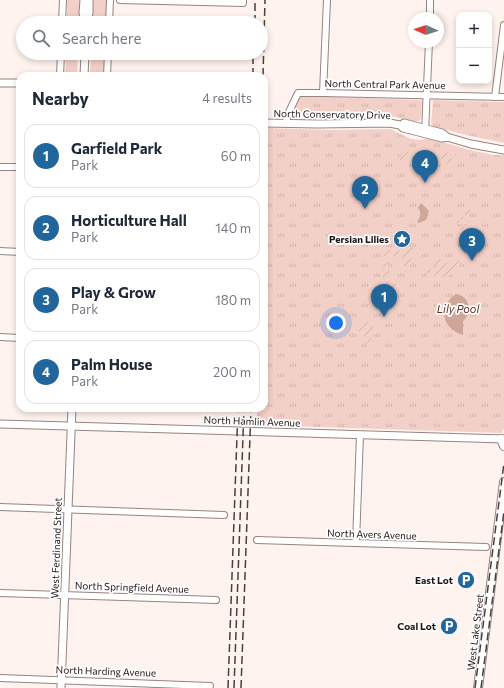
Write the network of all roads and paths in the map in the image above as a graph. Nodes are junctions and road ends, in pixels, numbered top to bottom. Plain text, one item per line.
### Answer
1 (63, 0) edge
2 (84, 0) edge
3 (89, 0) edge
4 (110, 0) edge
5 (120, 0) edge
6 (327, 0) edge
7 (430, 0) edge
8 (243, 2) edge
9 (430, 12) edge
10 (62, 16) edge
11 (84, 16) edge
12 (88, 16) edge
13 (109, 16) edge
14 (504, 25) edge
15 (429, 48) edge
16 (61, 60) edge
17 (85, 60) edge
18 (108, 60) edge
19 (60, 72) edge
20 (84, 72) edge
21 (107, 72) edge
22 (0, 83) edge
23 (16, 83) edge
24 (323, 93) junction
25 (427, 95) junction
26 (495, 97) junction
27 (504, 97) edge
28 (268, 123) edge
29 (286, 123) junction
30 (426, 131) junction
31 (504, 150) edge
32 (0, 167) edge
33 (16, 167) edge
34 (0, 251) edge
35 (16, 252) edge
36 (0, 337) edge
37 (16, 338) edge
38 (72, 412) edge
39 (0, 424) edge
40 (71, 426) junction
41 (360, 435) junction
42 (503, 441) edge
43 (504, 482) edge
44 (0, 507) edge
45 (68, 509) junction
46 (224, 515) dead end
47 (257, 540) dead end
48 (356, 543) junction
49 (496, 543) junction
50 (486, 547) junction
51 (495, 554) junction
52 (0, 593) edge
53 (64, 595) junction
54 (216, 600) dead end
55 (0, 678) edge
56 (61, 679) junction
57 (210, 686) dead end
58 (61, 688) edge
59 (478, 688) edge

1 - 10 street
2 - 11 street
3 - 12 street
4 - 13 street
5 - 8 street
6 - 24 street
7 - 9 street
14 - 26 street
15 - 25 street
16 - 19 street
17 - 20 street
18 - 21 street
22 - 23 street
24 - 25 street, North Central Park Avenue
24 - 29 street, North Central Park Avenue
25 - 26 street, North Central Park Avenue
25 - 30 street
26 - 27 street, North Central Park Avenue
28 - 29 street, North Conservatory Drive
29 - 30 street, North Conservatory Drive
30 - 31 street, North Conservatory Drive
32 - 33 street
34 - 35 street
36 - 37 street
38 - 40 street, West Ferdinand Street
39 - 40 street, North Hamlin Avenue
40 - 41 street, North Hamlin Avenue
40 - 45 street, West Ferdinand Street
41 - 42 street, North Hamlin Avenue
41 - 48 street
43 - 49 main road, West Lake Street
44 - 45 street
45 - 46 street
45 - 53 street, West Ferdinand Street
47 - 48 street, North Avers Avenue
48 - 50 street, North Avers Avenue
49 - 50 street, North Avers Avenue
49 - 51 main road, West Lake Street
50 - 51 street
51 - 59 main road, West Lake Street
52 - 53 street, North Springfield Avenue
53 - 54 street, North Springfield Avenue
53 - 56 street, West Ferdinand Street
55 - 56 street, North Harding Avenue
56 - 57 street, North Harding Avenue
56 - 58 street, West Ferdinand Street

